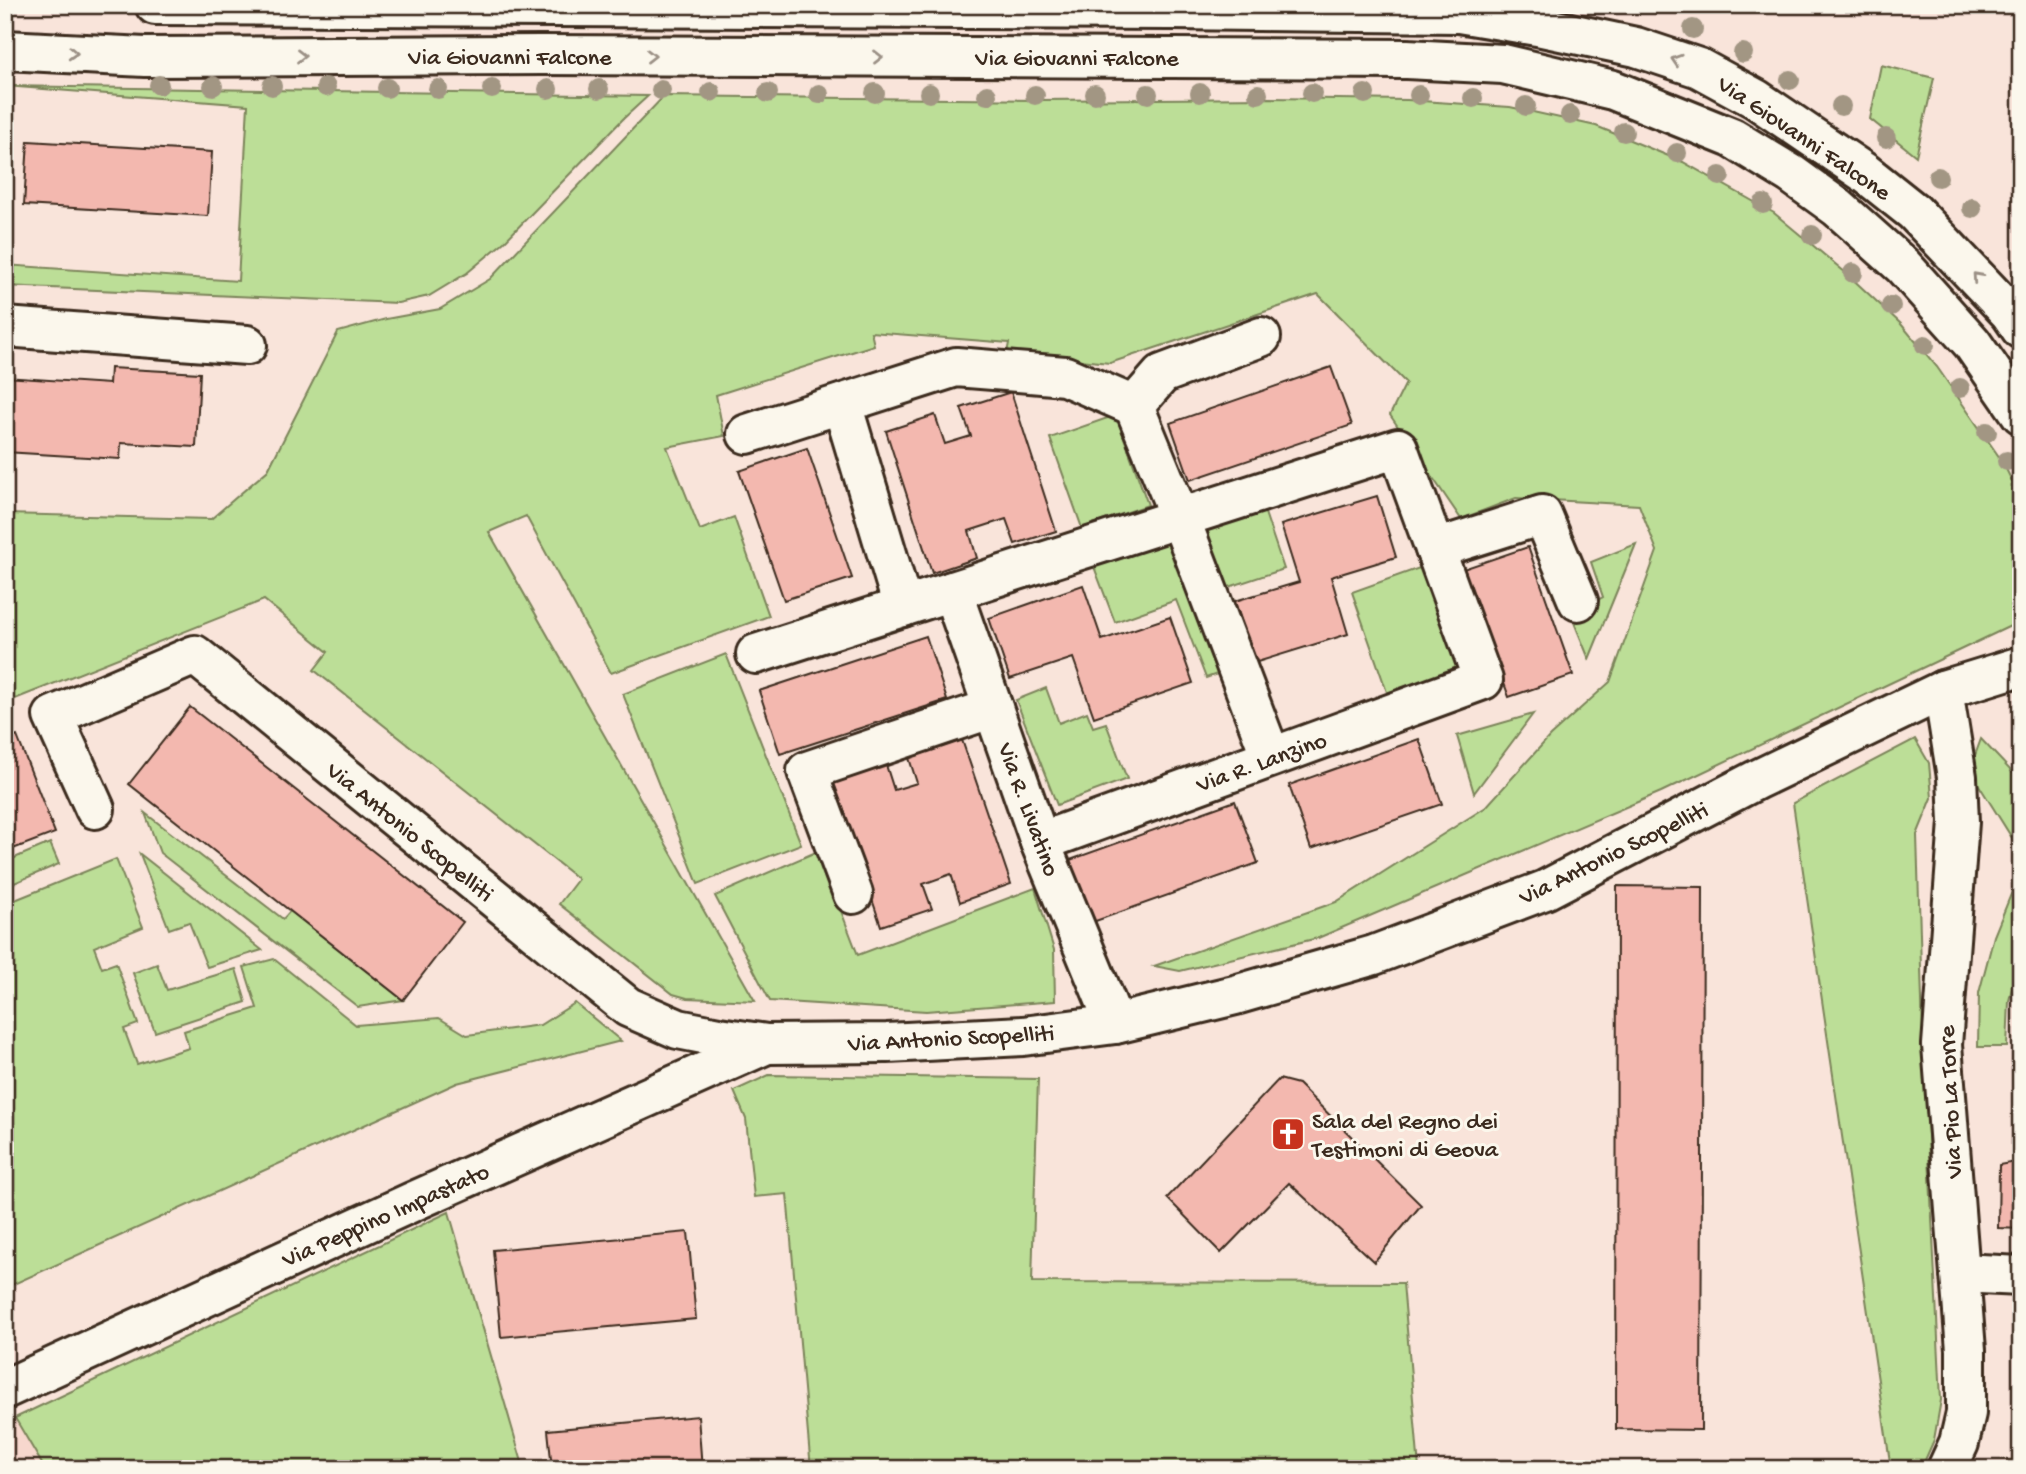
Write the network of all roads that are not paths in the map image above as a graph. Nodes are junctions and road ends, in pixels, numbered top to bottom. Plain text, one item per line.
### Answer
1 (155, 5) edge
2 (5, 50) edge
3 (5, 327) edge
4 (2021, 329) edge
5 (1261, 337) dead end
6 (247, 345) dead end
7 (842, 404) junction
8 (1134, 406) junction
9 (2021, 414) edge
10 (747, 434) dead end
11 (1180, 518) junction
12 (1435, 549) junction
13 (952, 591) junction
14 (1578, 601) dead end
15 (903, 607) junction
16 (756, 654) dead end
17 (2021, 666) edge
18 (1943, 690) junction
19 (993, 708) junction
20 (1271, 757) junction
21 (95, 809) dead end
22 (1040, 842) junction
23 (853, 894) dead end
24 (1115, 1024) junction
25 (767, 1044) junction
26 (1960, 1273) junction
27 (2021, 1276) edge
28 (5, 1389) edge
29 (1947, 1469) edge

4 -> 1 street, Via Giovanni Falcone
2 -> 9 street, Via Giovanni Falcone
3 - 6 street
5 - 8 street
7 - 8 street
7 - 10 street
7 - 15 street
8 - 11 street
11 - 12 street
11 - 13 street
11 - 20 street
12 - 14 street
12 - 20 street, Via R. Lanzino
13 - 15 street
13 - 19 street, Via R. Livatino
15 - 16 street
17 - 18 street, Via Antonio Scopelliti
18 - 24 street, Via Antonio Scopelliti
18 - 26 street, Via Pio La Torre
19 - 22 street, Via R. Livatino
19 - 23 street
20 - 22 street, Via R. Lanzino
21 - 25 street, Via Antonio Scopelliti
22 - 24 street, Via R. Livatino
24 - 25 street, Via Antonio Scopelliti
25 - 28 street, Via Peppino Impastato
26 - 27 street
26 - 29 street, Via Pio La Torre

